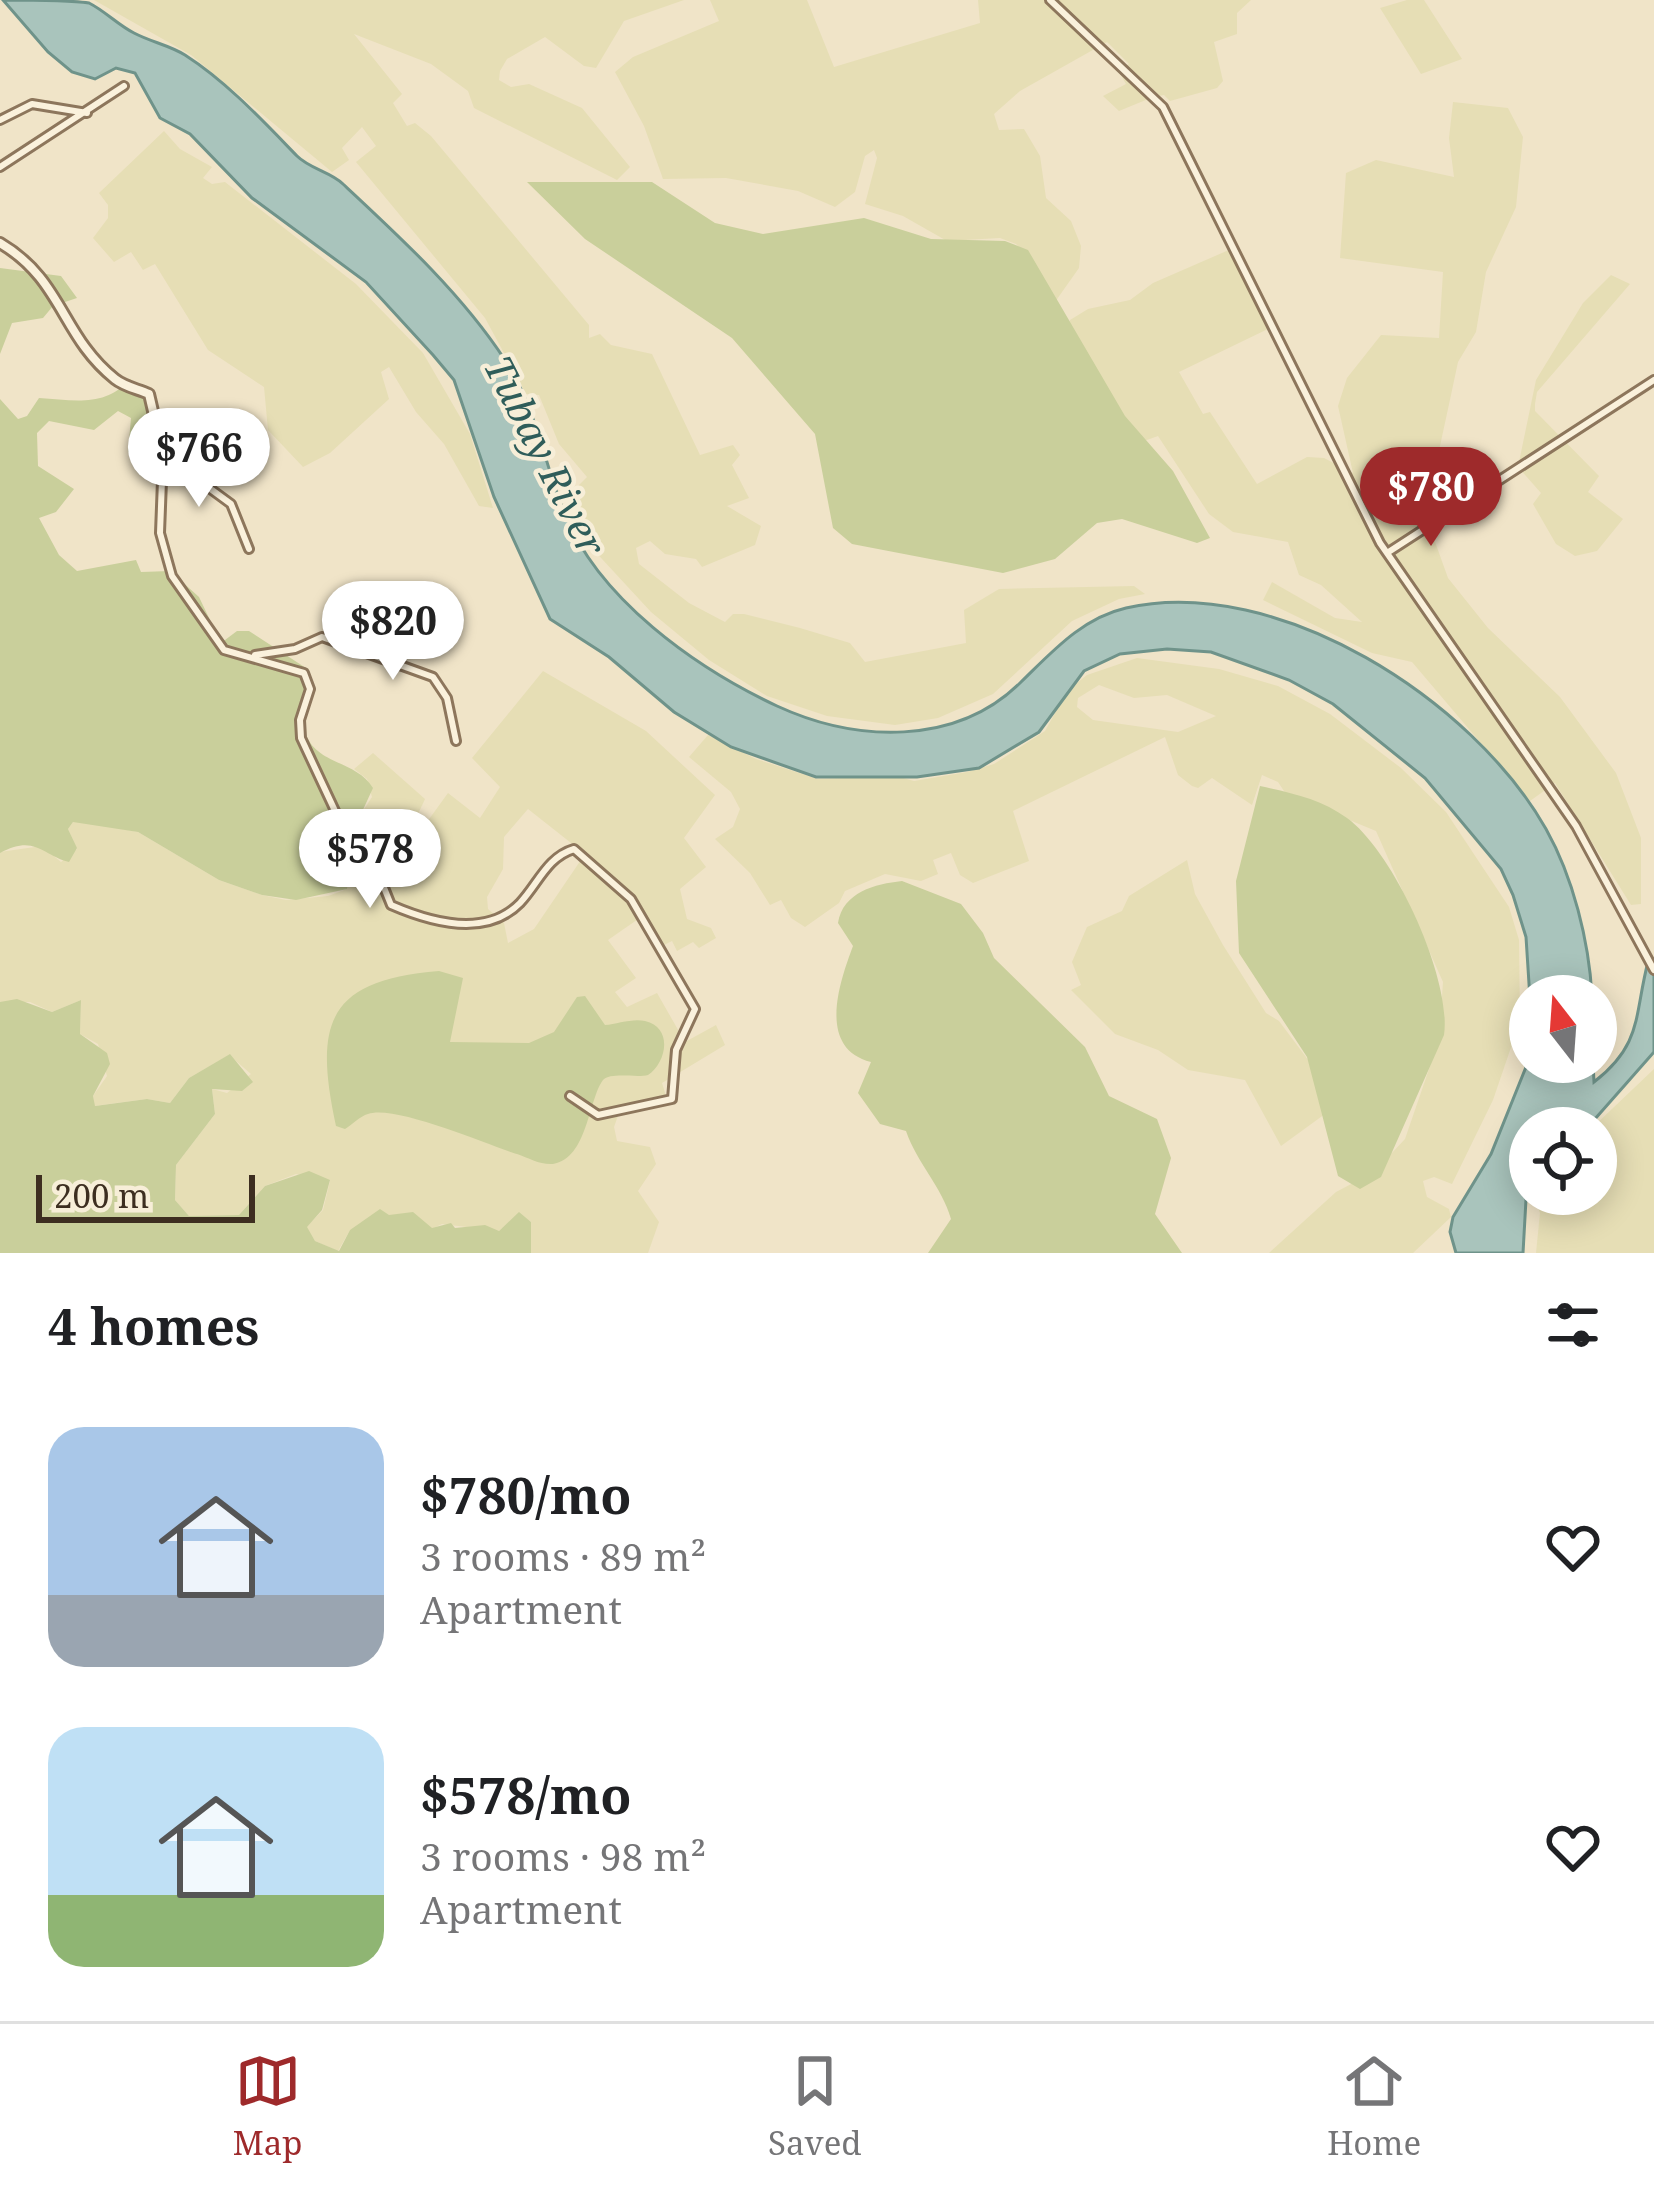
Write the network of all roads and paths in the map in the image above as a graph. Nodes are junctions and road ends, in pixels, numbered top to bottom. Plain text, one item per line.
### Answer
1 (1050, 0) edge
2 (124, 86) dead end
3 (88, 113) junction
4 (0, 120) edge
5 (0, 167) edge
6 (0, 243) edge
7 (1654, 380) edge
8 (164, 454) junction
9 (250, 550) dead end
10 (1387, 553) junction
11 (245, 656) junction
12 (456, 741) dead end
13 (1652, 967) edge
14 (570, 1096) dead end

1 - 10 street
2 - 3 street
3 - 4 street
3 - 5 street
6 - 8 street
7 - 10 street
8 - 9 street
8 - 11 street
10 - 13 street
11 - 12 street
11 - 14 street

